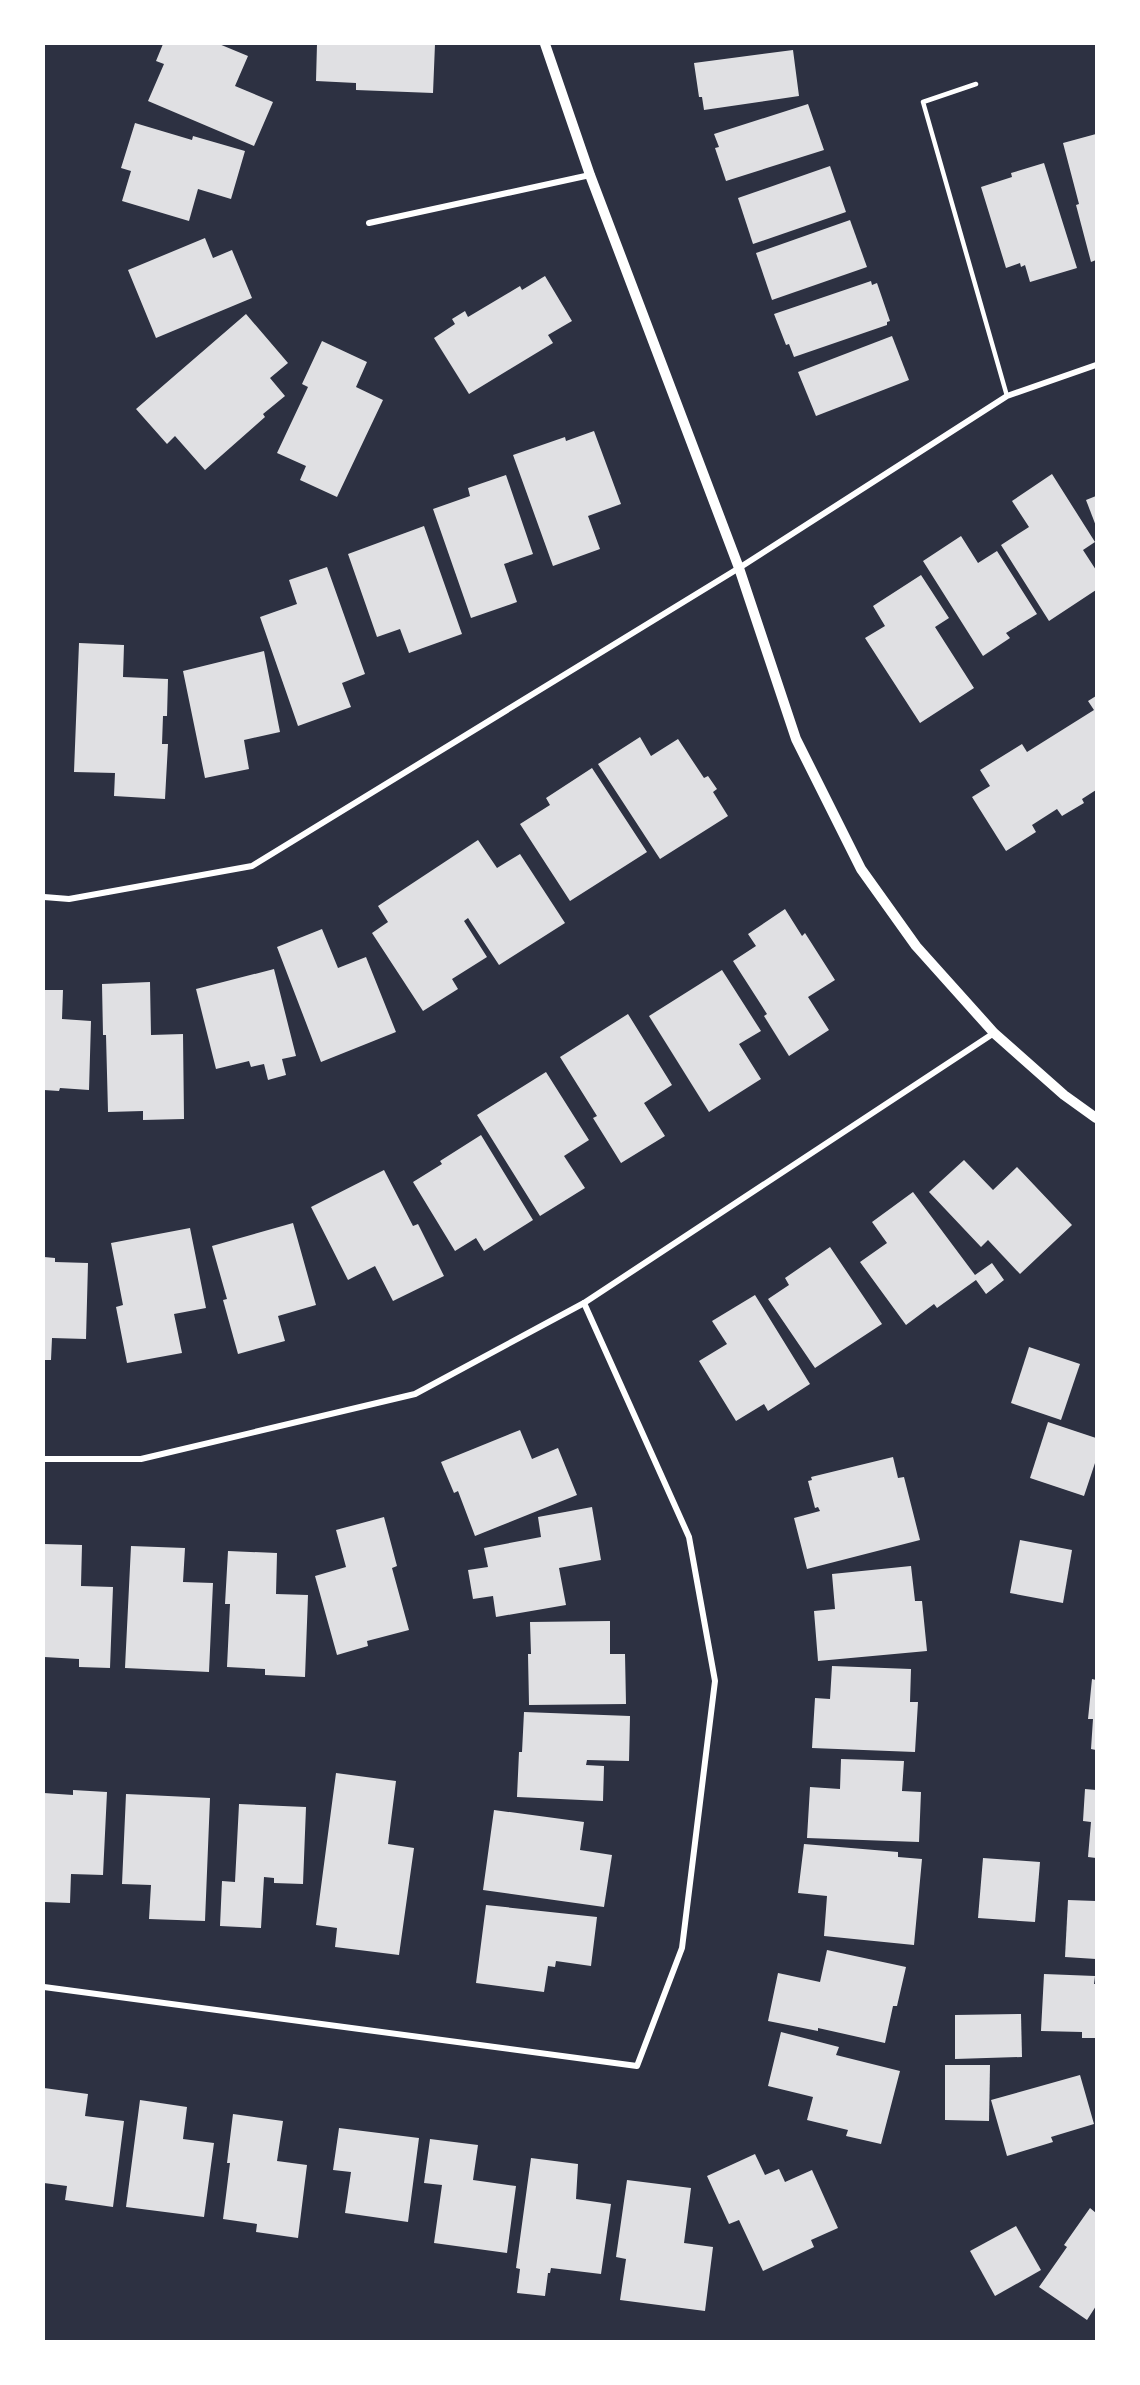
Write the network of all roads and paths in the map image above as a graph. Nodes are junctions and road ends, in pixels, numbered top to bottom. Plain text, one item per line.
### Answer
1 (545, 44) edge
2 (976, 84) dead end
3 (590, 175) junction
4 (369, 223) dead end
5 (1096, 365) edge
6 (1007, 396) junction
7 (739, 568) junction
8 (44, 897) edge
9 (994, 1033) junction
10 (1096, 1118) edge
11 (584, 1302) junction
12 (44, 1459) edge
13 (44, 1987) edge

1 - 3 street
2 - 6 lane
3 - 4 street
3 - 7 street
5 - 6 street
6 - 7 street
7 - 8 street
7 - 9 street
9 - 10 street
9 - 11 street
11 - 12 street
11 - 13 street

